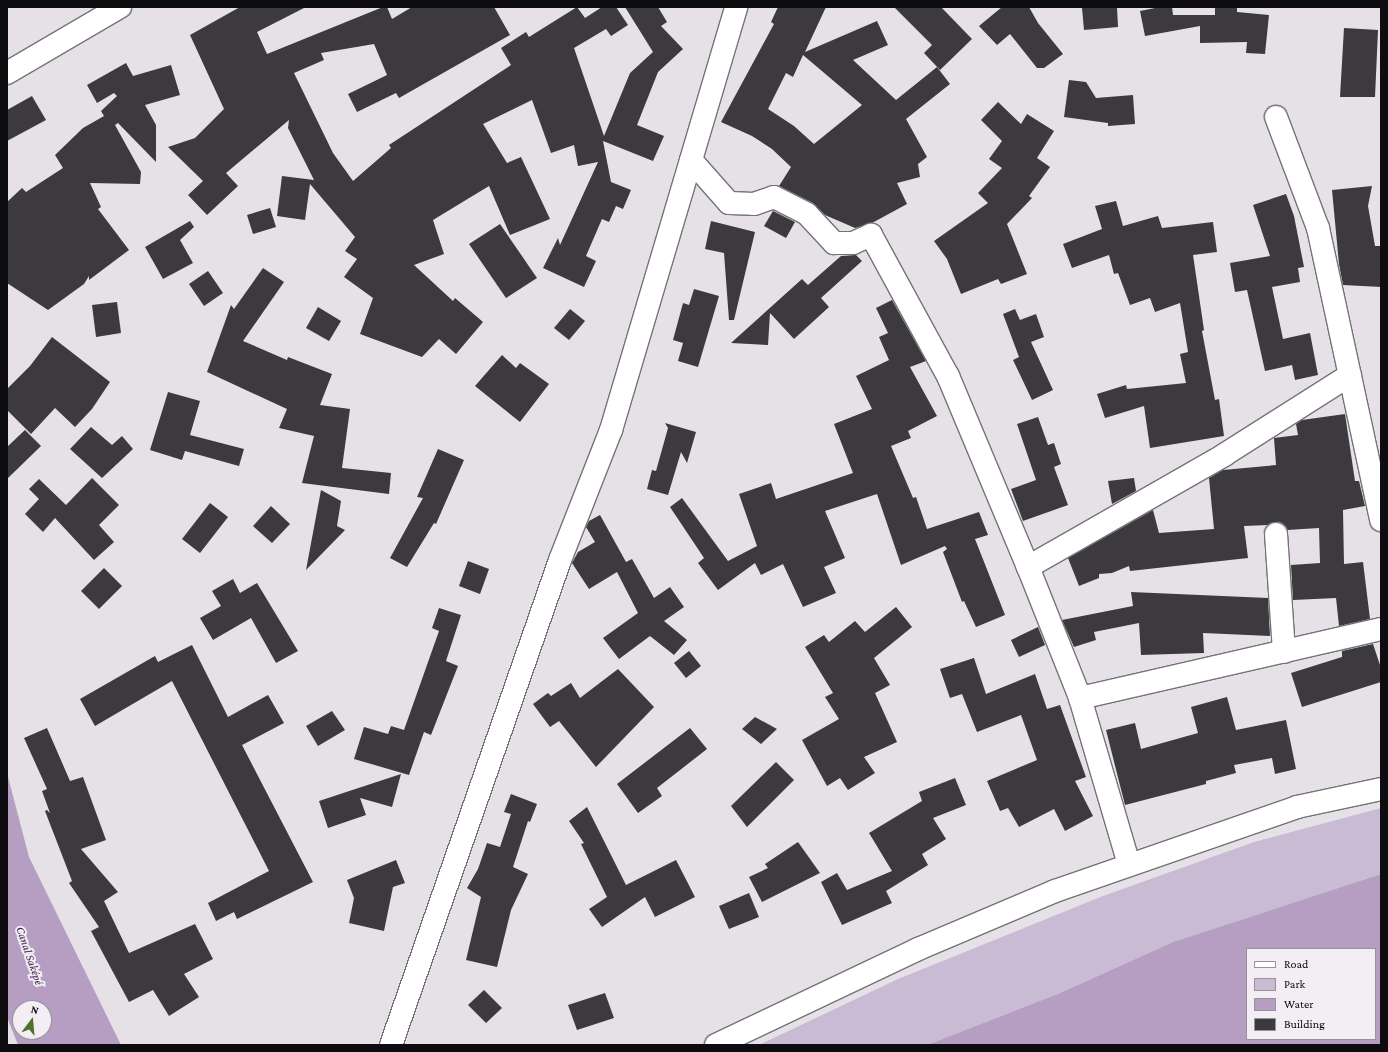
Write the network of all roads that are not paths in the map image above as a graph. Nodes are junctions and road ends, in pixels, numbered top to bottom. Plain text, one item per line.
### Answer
1 (120, 7) edge
2 (736, 7) edge
3 (7, 73) edge
4 (1276, 117) dead end
5 (691, 160) junction
6 (1350, 375) junction
7 (1381, 520) edge
8 (1276, 534) dead end
9 (1028, 567) junction
10 (1381, 629) edge
11 (1284, 652) junction
12 (1080, 698) junction
13 (1381, 789) edge
14 (1129, 865) junction
15 (391, 1045) edge
16 (716, 1045) edge

1 - 3 street
2 - 5 street
4 - 6 street
5 - 9 street
5 - 15 street
6 - 7 street
6 - 9 street
8 - 11 street
9 - 12 street
10 - 11 street
11 - 12 street
12 - 14 street
13 - 14 street
14 - 16 street

